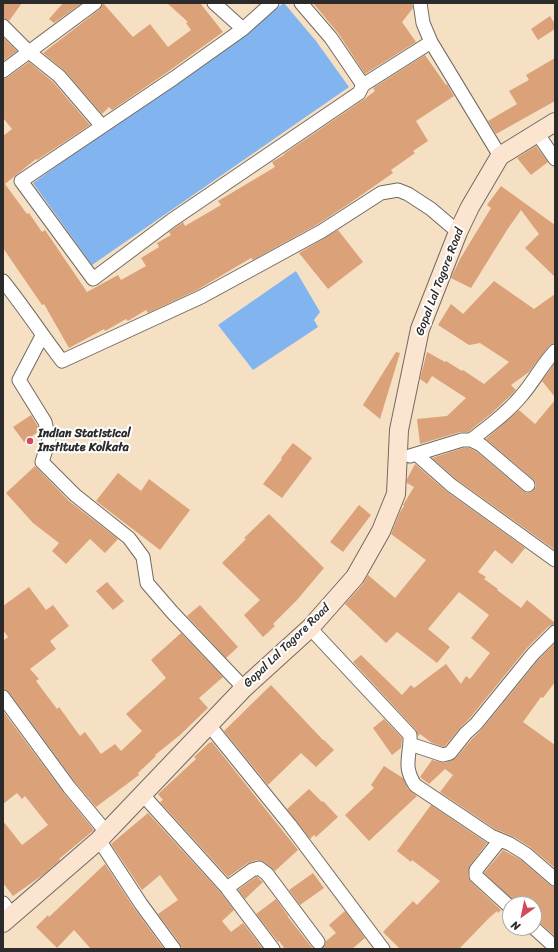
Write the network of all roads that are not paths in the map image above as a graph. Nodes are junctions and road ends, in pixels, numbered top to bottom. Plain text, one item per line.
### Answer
1 (95, 3) edge
2 (214, 3) edge
3 (272, 3) edge
4 (301, 3) edge
5 (420, 3) edge
6 (3, 26) edge
7 (243, 28) junction
8 (432, 42) junction
9 (29, 52) junction
10 (3, 71) edge
11 (363, 85) junction
12 (555, 122) edge
13 (101, 126) junction
14 (537, 133) junction
15 (500, 156) junction
16 (555, 159) edge
17 (458, 232) junction
18 (3, 281) edge
19 (42, 336) junction
20 (555, 351) edge
21 (471, 440) junction
22 (416, 454) junction
23 (398, 460) junction
24 (528, 485) dead end
25 (555, 560) edge
26 (310, 628) junction
27 (555, 632) edge
28 (244, 688) junction
29 (3, 697) edge
30 (209, 725) junction
31 (410, 744) junction
32 (143, 795) junction
33 (103, 837) junction
34 (500, 840) junction
35 (555, 879) edge
36 (227, 888) junction
37 (502, 900) edge
38 (6, 914) edge
39 (542, 935) edge
40 (318, 942) dead end
41 (555, 947) edge
42 (174, 949) edge
43 (273, 949) edge
44 (382, 949) edge

1 - 9 street
2 - 7 street
3 - 7 street
4 - 11 street
5 - 8 street
6 - 9 street
7 - 13 street
8 - 11 street
8 - 15 street
9 - 10 street
9 - 13 street
11 - 13 street
12 - 14 street, Gopal Lal Tagore Road
14 - 15 street, Gopal Lal Tagore Road
14 - 16 street
15 - 17 street, Gopal Lal Tagore Road
17 - 19 street
17 - 23 street, Gopal Lal Tagore Road
18 - 19 street
19 - 28 street
20 - 21 street
21 - 22 street
21 - 24 street
22 - 23 street
22 - 25 street
23 - 26 street, Gopal Lal Tagore Road
26 - 28 street, Gopal Lal Tagore Road
26 - 31 street
27 - 31 street
28 - 30 street, Gopal Lal Tagore Road
29 - 33 street
30 - 32 street, Gopal Lal Tagore Road
30 - 44 street
31 - 34 street
32 - 33 street, Gopal Lal Tagore Road
32 - 36 street
33 - 38 street, Gopal Lal Tagore Road
33 - 42 street
34 - 35 street
34 - 37 street
36 - 40 street
36 - 43 street
39 - 41 street

